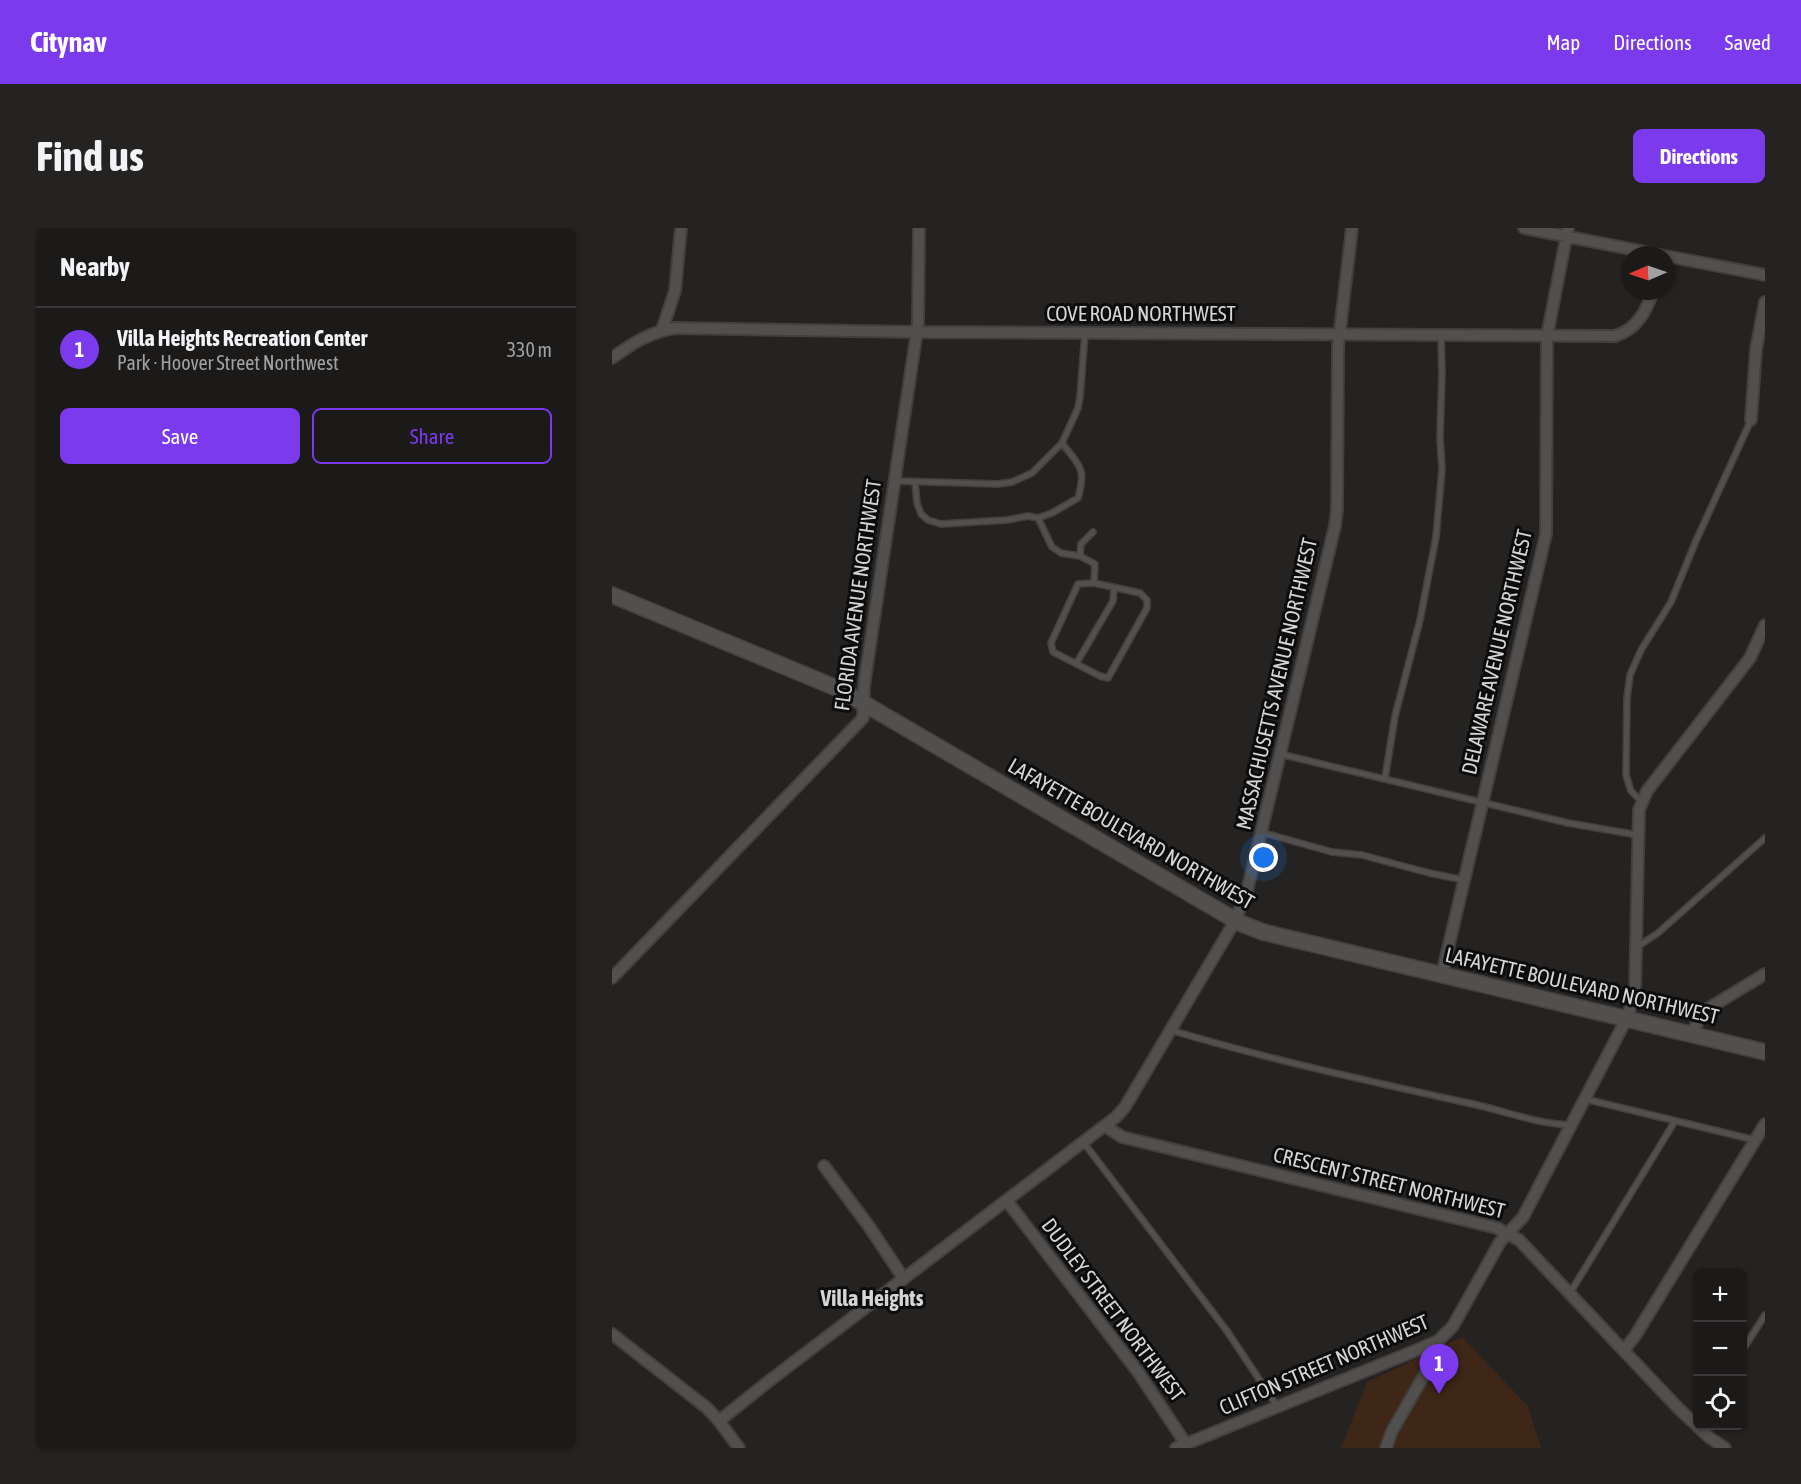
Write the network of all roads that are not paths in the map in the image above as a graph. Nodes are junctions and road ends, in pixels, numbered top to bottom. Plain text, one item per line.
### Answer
1 (681, 228) edge
2 (919, 228) edge
3 (1352, 228) edge
4 (1524, 228) edge
5 (1567, 232) edge
6 (1624, 246) edge
7 (1675, 258) edge
8 (1765, 275) edge
9 (1649, 300) edge
10 (1765, 302) edge
11 (662, 330) junction
12 (916, 332) junction
13 (1085, 333) junction
14 (1339, 335) junction
15 (1441, 335) junction
16 (1547, 336) junction
17 (612, 358) edge
18 (1751, 420) joint
19 (1062, 443) junction
20 (895, 481) junction
21 (915, 482) junction
22 (1038, 518) junction
23 (1093, 532) dead end
24 (1080, 556) junction
25 (1094, 583) junction
26 (1114, 588) junction
27 (612, 595) edge
28 (1765, 625) edge
29 (1076, 664) junction
30 (864, 703) junction
31 (1280, 753) junction
32 (1384, 778) junction
33 (1483, 801) junction
34 (1642, 802) junction
35 (1261, 832) junction
36 (1638, 835) junction
37 (1765, 838) edge
38 (1464, 880) junction
39 (1235, 921) junction
40 (1635, 947) junction
41 (1442, 974) junction
42 (1765, 974) edge
43 (612, 978) edge
44 (1627, 1018) junction
45 (1170, 1030) junction
46 (1692, 1033) junction
47 (1765, 1052) edge
48 (1585, 1099) junction
49 (1675, 1121) junction
50 (1765, 1124) edge
51 (1571, 1125) junction
52 (1105, 1126) junction
53 (1755, 1140) junction
54 (1084, 1143) junction
55 (824, 1166) dead end
56 (1007, 1201) junction
57 (1508, 1232) junction
58 (904, 1279) junction
59 (1570, 1293) junction
60 (1765, 1316) edge
61 (612, 1334) edge
62 (1438, 1341) junction
63 (1747, 1345) edge
64 (1624, 1350) junction
65 (1278, 1407) junction
66 (720, 1421) junction
67 (1693, 1421) edge
68 (1703, 1430) edge
69 (1181, 1446) edge
70 (739, 1448) edge
71 (1386, 1448) edge
72 (1725, 1448) edge

1 - 11 street
2 - 12 street, FLORIDA AVENUE NORTHWEST
3 - 14 street, MASSACHUSETTS AVENUE NORTHWEST
4 - 5 street
5 - 6 street
5 - 16 street, DELAWARE AVENUE NORTHWEST
7 - 8 street
9 - 16 street, COVE ROAD NORTHWEST
10 - 18 street
11 - 12 street, COVE ROAD NORTHWEST
11 - 17 street, COVE ROAD NORTHWEST
12 - 13 street, COVE ROAD NORTHWEST
12 - 20 street, FLORIDA AVENUE NORTHWEST
13 - 14 street, COVE ROAD NORTHWEST
13 - 19 lane
14 - 15 street, COVE ROAD NORTHWEST
14 - 31 street, MASSACHUSETTS AVENUE NORTHWEST
15 - 16 street, COVE ROAD NORTHWEST
15 - 32 lane
16 - 33 street, DELAWARE AVENUE NORTHWEST
18 - 34 lane
19 - 21 lane
19 - 22 lane
20 - 21 lane
20 - 30 street, FLORIDA AVENUE NORTHWEST
21 - 22 lane
22 - 24 lane
23 - 24 lane
24 - 25 lane
25 - 26 lane
25 - 29 lane
26 - 29 lane
26 - 29 lane
27 - 30 main road, LAFAYETTE BOULEVARD NORTHWEST
28 - 34 street, CLIFTON STREET NORTHWEST
30 - 39 main road, LAFAYETTE BOULEVARD NORTHWEST
30 - 43 street, FLORIDA AVENUE NORTHWEST
31 - 32 lane
31 - 35 street, MASSACHUSETTS AVENUE NORTHWEST
32 - 33 lane
33 - 36 lane
33 - 38 street, DELAWARE AVENUE NORTHWEST
34 - 36 street, CLIFTON STREET NORTHWEST
35 - 38 lane
35 - 39 street, MASSACHUSETTS AVENUE NORTHWEST
36 - 40 street, CLIFTON STREET NORTHWEST
37 - 40 lane
38 - 41 street, DELAWARE AVENUE NORTHWEST
39 - 41 main road, LAFAYETTE BOULEVARD NORTHWEST
39 - 45 street, MASSACHUSETTS AVENUE NORTHWEST
40 - 44 street, CLIFTON STREET NORTHWEST
41 - 44 main road, LAFAYETTE BOULEVARD NORTHWEST
42 - 46 street
44 - 46 main road, LAFAYETTE BOULEVARD NORTHWEST
44 - 48 street, CLIFTON STREET NORTHWEST
45 - 51 lane
45 - 52 street, MASSACHUSETTS AVENUE NORTHWEST
46 - 47 main road, LAFAYETTE BOULEVARD NORTHWEST
48 - 49 lane
48 - 51 street, CLIFTON STREET NORTHWEST
49 - 53 lane
49 - 59 lane
50 - 53 street
51 - 57 street, CLIFTON STREET NORTHWEST
52 - 54 street, MASSACHUSETTS AVENUE NORTHWEST
52 - 57 street, CRESCENT STREET NORTHWEST
53 - 64 street
54 - 56 street, MASSACHUSETTS AVENUE NORTHWEST
54 - 65 lane
55 - 58 street
56 - 58 street, MASSACHUSETTS AVENUE NORTHWEST
56 - 69 street, DUDLEY STREET NORTHWEST
57 - 59 street, CRESCENT STREET NORTHWEST
57 - 62 street, CLIFTON STREET NORTHWEST
58 - 66 street, MASSACHUSETTS AVENUE NORTHWEST
59 - 64 street, CRESCENT STREET NORTHWEST
60 - 63 lane
61 - 66 street
62 - 65 street, CLIFTON STREET NORTHWEST
62 - 71 street
64 - 67 street, CRESCENT STREET NORTHWEST
65 - 69 street, CLIFTON STREET NORTHWEST
66 - 70 street
68 - 72 street, CRESCENT STREET NORTHWEST

